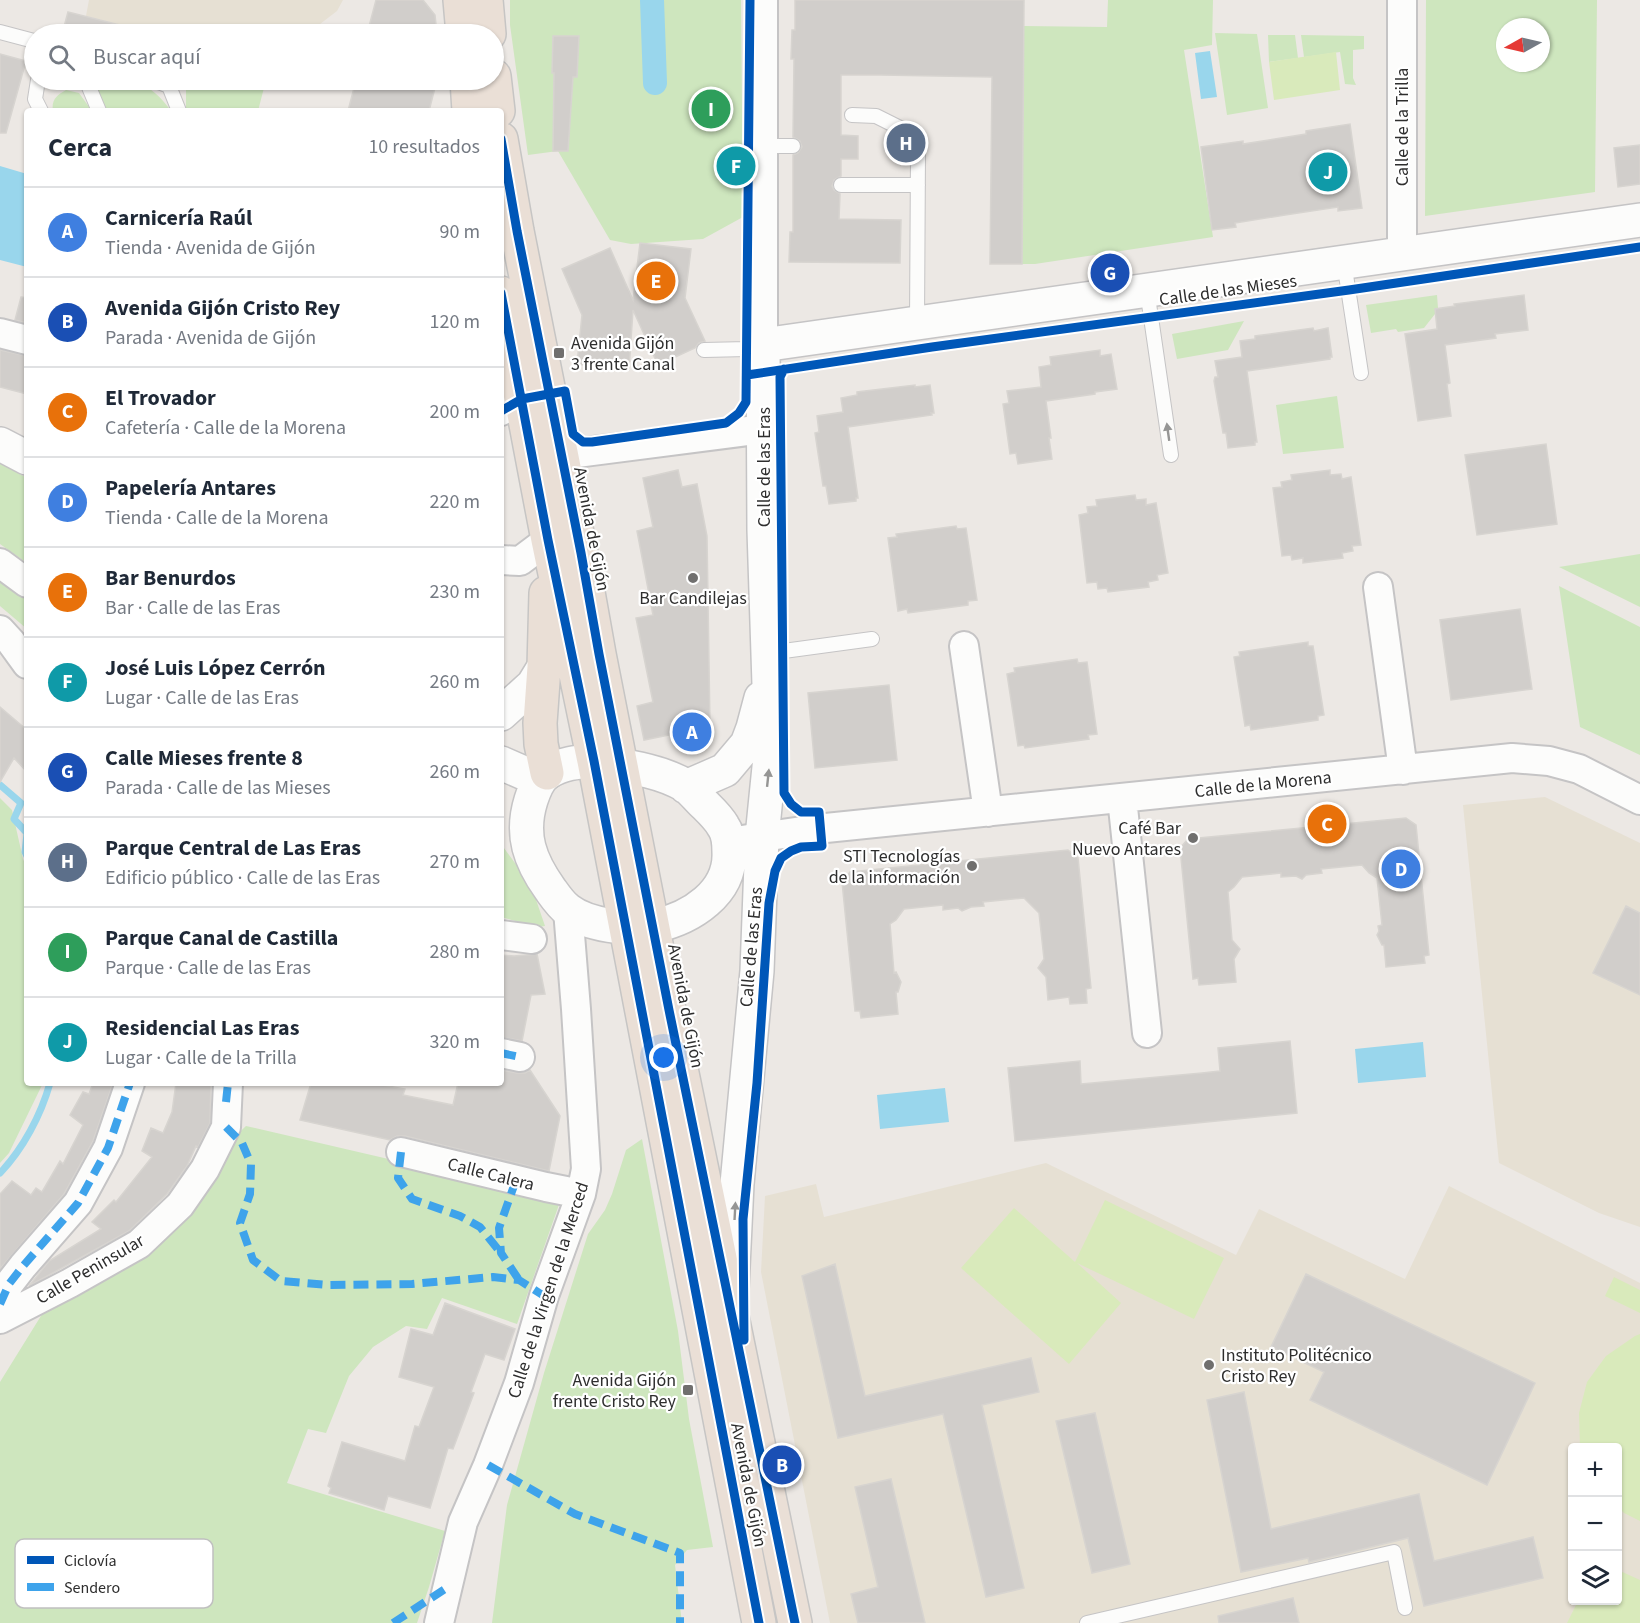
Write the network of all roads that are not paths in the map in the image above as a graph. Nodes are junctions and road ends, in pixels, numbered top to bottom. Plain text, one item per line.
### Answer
1 (460, 0) edge
2 (486, 0) edge
3 (763, 0) edge
4 (1402, 0) edge
5 (462, 24) edge
6 (488, 24) edge
7 (0, 32) edge
8 (24, 38) edge
9 (36, 90) edge
10 (90, 90) edge
11 (171, 90) edge
12 (468, 90) edge
13 (496, 90) edge
14 (39, 108) edge
15 (98, 108) edge
16 (178, 108) edge
17 (469, 108) edge
18 (498, 108) edge
19 (852, 115) dead end
20 (763, 146) junction
21 (793, 146) dead end
22 (504, 157) edge
23 (841, 185) dead end
24 (918, 185) junction
25 (1640, 220) edge
26 (1402, 254) junction
27 (1344, 262) junction
28 (1147, 290) junction
29 (917, 323) junction
30 (504, 327) edge
31 (0, 333) edge
32 (24, 339) edge
33 (763, 345) junction
34 (704, 350) dead end
35 (1360, 373) dead end
36 (511, 405) edge
37 (764, 429) junction
38 (0, 444) edge
39 (561, 455) junction
40 (1171, 455) dead end
41 (24, 456) edge
42 (548, 540) junction
43 (504, 560) edge
44 (0, 563) edge
45 (24, 581) edge
46 (1378, 587) dead end
47 (0, 630) edge
48 (872, 639) dead end
49 (964, 646) dead end
50 (769, 655) junction
51 (24, 660) edge
52 (544, 667) junction
53 (504, 712) edge
54 (608, 763) junction
55 (504, 764) edge
56 (1403, 770) junction
57 (543, 777) junction
58 (686, 787) junction
59 (1122, 798) junction
60 (1640, 800) edge
61 (988, 812) junction
62 (504, 825) edge
63 (762, 837) junction
64 (528, 848) junction
65 (729, 850) junction
66 (760, 891) junction
67 (567, 910) junction
68 (639, 927) junction
69 (504, 935) edge
70 (532, 939) dead end
71 (1147, 1033) dead end
72 (129, 1086) edge
73 (227, 1093) edge
74 (401, 1152) dead end
75 (581, 1194) junction
76 (0, 1304) edge
77 (731, 1311) junction
78 (0, 1319) edge
79 (1405, 1608) dead end
80 (757, 1619) edge
81 (439, 1623) edge
82 (795, 1623) edge
83 (1087, 1623) edge

1 - 5 highway
2 - 6 highway
3 - 20 street, Calle de las Eras
4 - 26 street, Calle de la Trilla
7 - 8 lane
9 - 14 lane
10 - 15 lane
11 - 16 lane
12 - 17 highway
13 - 18 highway
19 - 24 lane
20 - 21 lane
20 - 33 street, Calle de las Eras
22 - 39 highway, Avenida de Gijón
23 - 24 lane
24 - 29 lane
25 - 26 main road, Calle de las Mieses
26 - 27 main road, Calle de las Mieses
27 - 28 main road, Calle de las Mieses
27 - 35 lane
28 - 29 main road, Calle de las Mieses
40 -> 28 lane
29 - 33 main road, Calle de las Mieses
30 - 36 highway, Avenida de Gijón
31 - 32 street
33 - 34 lane
33 - 37 main road, Calle de las Eras
36 - 42 highway, Avenida de Gijón
37 - 39 street
37 - 50 main road, Calle de las Eras
38 - 41 main road
39 - 54 highway, Avenida de Gijón
42 - 43 street
42 - 52 highway
42 - 54 highway, Avenida de Gijón
44 - 45 street
46 - 56 street
47 - 51 street
48 - 50 lane
49 - 61 street
50 - 58 main road
63 -> 50 main road, Calle de las Eras
52 - 53 main road
52 - 57 highway
54 - 57 main road
54 - 58 main road
54 - 68 highway, Avenida de Gijón
55 - 57 main road
56 - 59 street, Calle de la Morena
56 - 60 street, Calle de la Morena
57 - 64 main road
58 - 65 main road
59 - 61 street, Calle de la Morena
59 - 71 street
61 - 63 street, Calle de la Morena
62 - 64 main road
63 - 65 street, Calle de la Morena
63 - 66 main road, Calle de las Eras
64 - 67 main road
65 - 66 main road
65 - 68 main road
77 -> 66 main road, Calle de las Eras
67 - 68 main road
67 - 75 street, Calle de la Virgen de la Merced
68 - 77 highway, Avenida de Gijón
68 - 80 highway, Avenida de Gijón
69 - 70 street
72 - 76 street
73 - 78 street, Calle Peninsular
74 - 75 street, Calle Calera
75 - 81 street, Calle de la Virgen de la Merced
77 - 82 highway, Avenida de Gijón
79 - 83 lane

